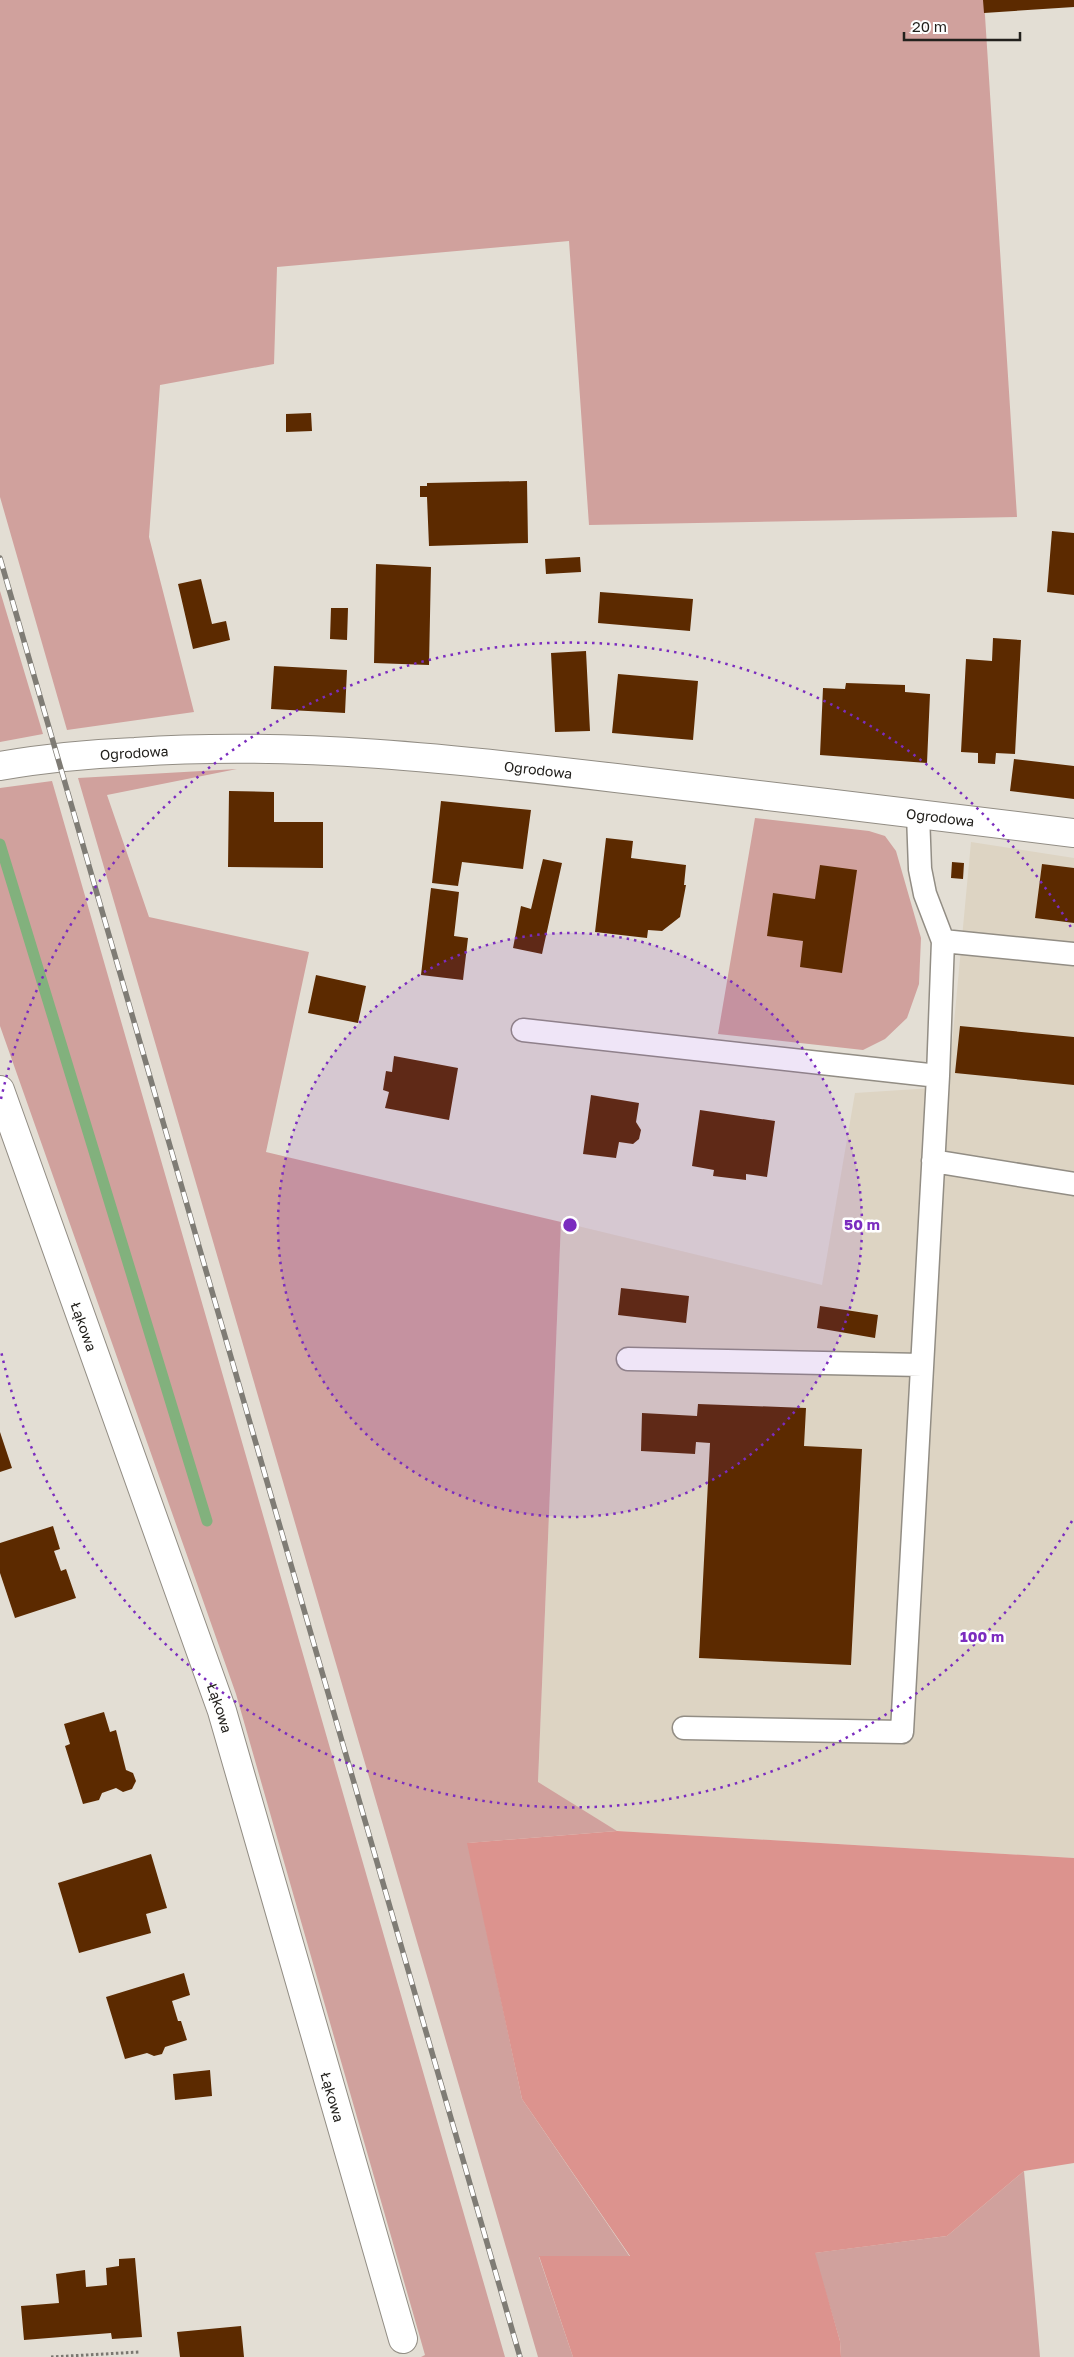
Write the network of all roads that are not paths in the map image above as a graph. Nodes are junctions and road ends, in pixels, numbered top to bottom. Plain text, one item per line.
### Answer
1 (0, 766) edge
2 (918, 814) junction
3 (1074, 834) edge
4 (943, 941) junction
5 (1074, 954) edge
6 (523, 1030) dead end
7 (938, 1076) junction
8 (0, 1090) edge
9 (933, 1161) junction
10 (1074, 1184) edge
11 (628, 1358) dead end
12 (922, 1365) junction
13 (684, 1728) dead end
14 (403, 2339) dead end

1 - 2 street, Ogrodowa
2 - 3 street, Ogrodowa
2 - 4 lane
4 - 5 lane
4 - 7 lane
6 - 7 lane
7 - 9 lane
8 - 14 street, Łąkowa
9 - 10 lane
9 - 12 lane
11 - 12 lane
12 - 13 lane

